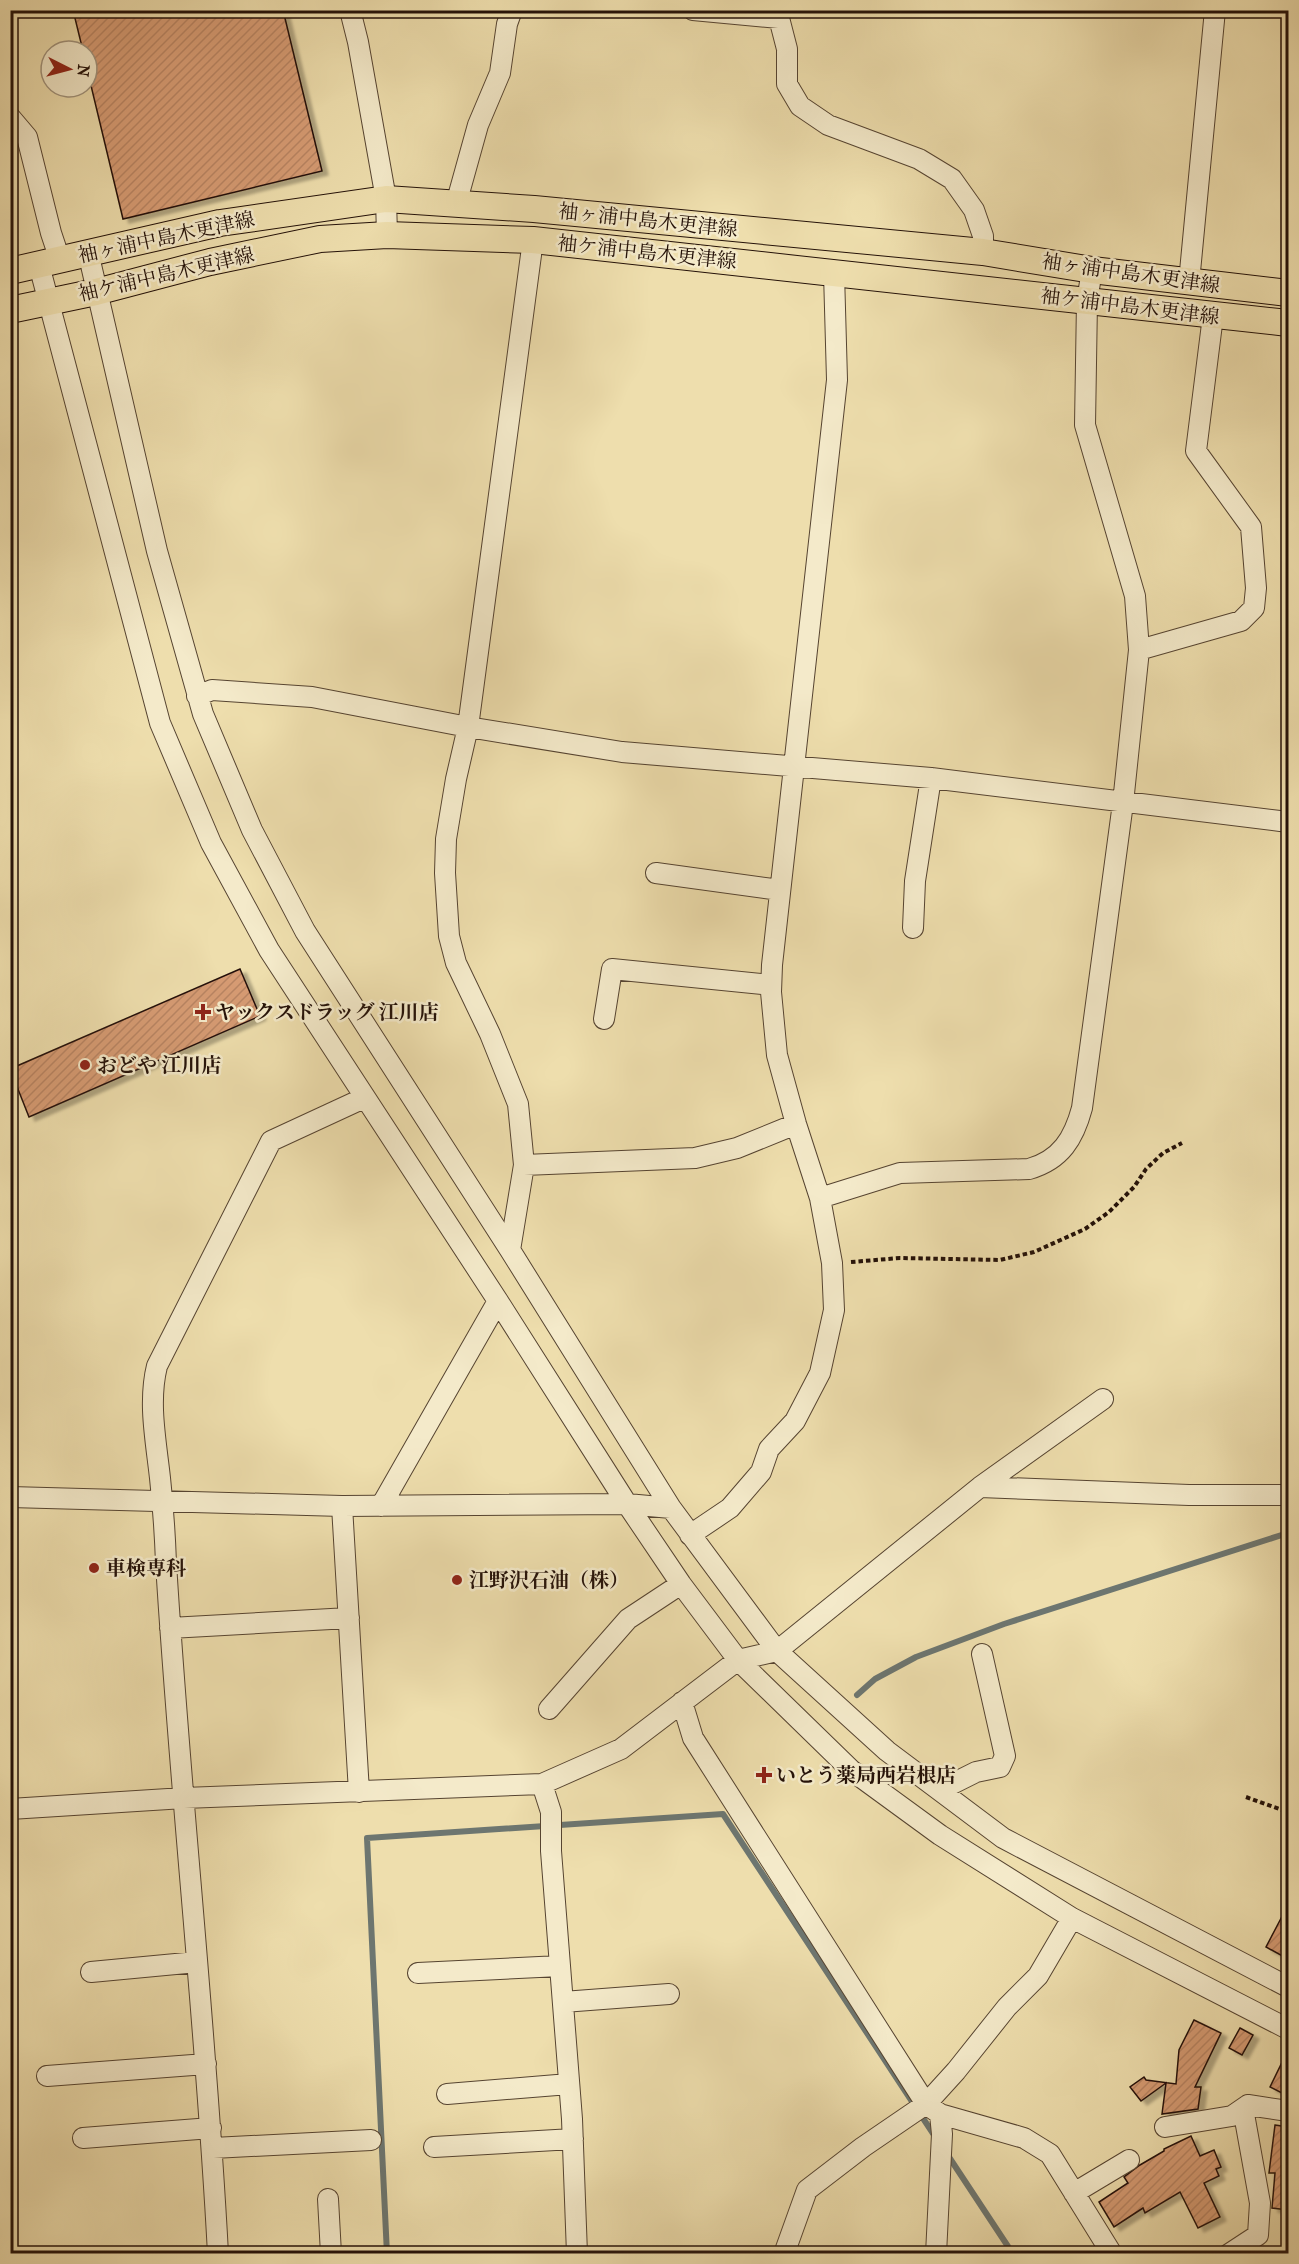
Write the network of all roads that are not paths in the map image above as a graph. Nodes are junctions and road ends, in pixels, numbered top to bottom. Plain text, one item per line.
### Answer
1 (350, 10) edge
2 (512, 10) edge
3 (693, 10) edge
4 (1215, 10) edge
5 (10, 117) edge
6 (386, 199) junction
7 (456, 204) junction
8 (387, 235) junction
9 (532, 240) junction
10 (88, 252) junction
11 (983, 252) junction
12 (50, 262) junction
13 (1092, 270) junction
14 (10, 272) edge
15 (834, 273) junction
16 (1188, 282) junction
17 (96, 292) junction
18 (1288, 293) edge
19 (49, 301) junction
20 (1087, 301) junction
21 (10, 310) edge
22 (1213, 316) junction
23 (1288, 323) edge
24 (1138, 650) junction
25 (197, 696) junction
26 (468, 728) junction
27 (794, 766) junction
28 (931, 778) junction
29 (1123, 803) junction
30 (1288, 822) edge
31 (656, 873) dead end
32 (780, 890) junction
33 (913, 928) dead end
34 (771, 986) junction
35 (604, 1019) dead end
36 (364, 1098) junction
37 (796, 1124) junction
38 (524, 1165) junction
39 (820, 1198) junction
40 (510, 1250) junction
41 (498, 1301) junction
42 (1103, 1400) dead end
43 (980, 1487) junction
44 (1288, 1495) edge
45 (10, 1497) edge
46 (162, 1500) junction
47 (627, 1504) junction
48 (342, 1506) junction
49 (381, 1506) junction
50 (671, 1508) junction
51 (690, 1535) junction
52 (681, 1584) junction
53 (349, 1618) junction
54 (170, 1628) junction
55 (777, 1650) junction
56 (982, 1654) dead end
57 (738, 1660) junction
58 (682, 1702) junction
59 (549, 1709) dead end
60 (542, 1784) junction
61 (940, 1790) junction
62 (359, 1792) junction
63 (184, 1798) junction
64 (10, 1809) edge
65 (1072, 1918) junction
66 (197, 1962) junction
67 (560, 1966) junction
68 (91, 1972) dead end
69 (418, 1973) dead end
70 (1288, 1987) edge
71 (669, 1994) dead end
72 (563, 2002) junction
73 (1288, 2029) edge
74 (206, 2064) junction
75 (47, 2076) dead end
76 (569, 2084) junction
77 (447, 2094) dead end
78 (1248, 2105) junction
79 (933, 2109) junction
80 (1288, 2111) edge
81 (1165, 2127) dead end
82 (83, 2138) dead end
83 (212, 2138) junction
84 (573, 2139) junction
85 (371, 2140) dead end
86 (434, 2147) dead end
87 (1129, 2160) dead end
88 (1074, 2193) junction
89 (328, 2199) dead end
90 (218, 2253) edge
91 (331, 2253) edge
92 (577, 2253) edge
93 (784, 2253) edge
94 (936, 2253) edge
95 (1112, 2253) edge
96 (1229, 2253) edge

1 - 6 street
2 - 7 street
3 - 11 street
4 - 16 street
5 - 12 street
6 - 7 main road, 袖ヶ浦中島木更津線
6 - 8 street
6 - 10 main road, 袖ヶ浦中島木更津線
7 - 11 main road, 袖ヶ浦中島木更津線
8 - 9 main road, 袖ケ浦中島木更津線
8 - 17 main road, 袖ケ浦中島木更津線
9 - 15 main road, 袖ケ浦中島木更津線
9 - 26 street
10 - 12 main road, 袖ヶ浦中島木更津線
10 - 17 street
11 - 13 main road, 袖ヶ浦中島木更津線
12 - 14 main road, 袖ヶ浦中島木更津線
12 - 19 street
13 - 16 main road, 袖ヶ浦中島木更津線
13 - 20 street
15 - 20 main road, 袖ケ浦中島木更津線
15 - 27 street
16 - 18 main road, 袖ヶ浦中島木更津線
17 - 19 main road, 袖ケ浦中島木更津線
17 - 25 street
19 - 21 main road, 袖ケ浦中島木更津線
19 - 36 street
20 - 22 main road, 袖ケ浦中島木更津線
20 - 24 street
22 - 23 main road, 袖ケ浦中島木更津線
22 - 24 street
24 - 29 street
25 - 26 street
25 - 40 street
26 - 27 street
26 - 38 street
27 - 28 street
27 - 32 street
28 - 29 street
28 - 33 street
29 - 30 street
29 - 39 street
31 - 32 street
32 - 34 street
34 - 35 street
34 - 37 street
36 - 41 street
36 - 46 street
37 - 38 street
37 - 39 street
38 - 40 street
39 - 51 street
40 - 50 street
41 - 47 street
41 - 49 street
42 - 43 street
43 - 44 street
43 - 55 street
45 - 46 street
46 - 48 street
46 - 54 street
47 - 49 street
47 - 50 street
47 - 52 street
48 - 49 street
48 - 53 street
50 - 51 street
51 - 55 street
52 - 57 street
52 - 59 street
53 - 54 street
53 - 62 street
54 - 63 street
55 - 57 street
55 - 61 street
56 - 61 street
57 - 58 street
57 - 65 street
58 - 60 street
58 - 79 street
60 - 62 street
60 - 67 street
61 - 70 street
62 - 63 street
63 - 64 street
63 - 66 street
65 - 73 street
65 - 79 street
66 - 68 street
66 - 74 street
67 - 69 street
67 - 72 street
71 - 72 street
72 - 76 street
74 - 75 street
74 - 83 street
76 - 77 street
76 - 84 street
78 - 80 street
78 - 81 street
78 - 96 street
79 - 88 street
79 - 93 street
79 - 94 street
82 - 83 street
83 - 85 street
83 - 90 street
84 - 86 street
84 - 92 street
87 - 88 street
88 - 95 street
89 - 91 street

